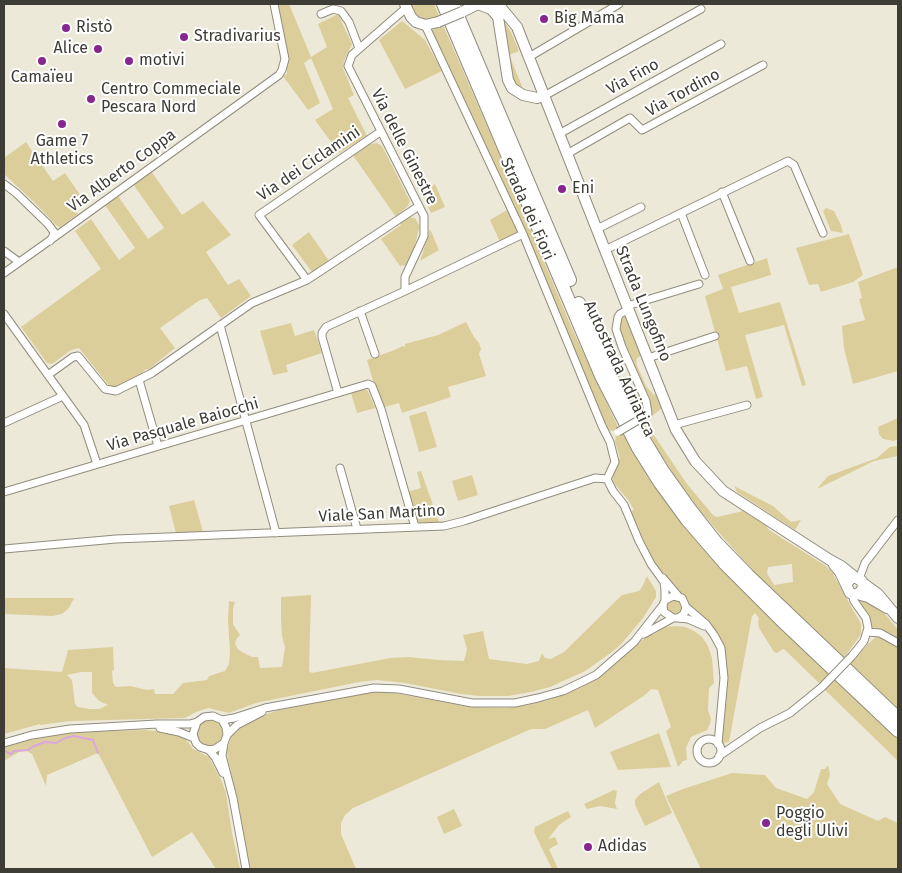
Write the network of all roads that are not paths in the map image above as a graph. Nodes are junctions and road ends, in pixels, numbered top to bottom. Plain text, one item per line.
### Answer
1 (274, 4) edge
2 (443, 4) edge
3 (478, 4) edge
4 (498, 4) edge
5 (619, 4) edge
6 (406, 6) edge
7 (458, 8) edge
8 (702, 9) dead end
9 (321, 14) dead end
10 (425, 25) junction
11 (721, 44) dead end
12 (359, 48) junction
13 (529, 57) junction
14 (763, 65) dead end
15 (544, 96) junction
16 (380, 132) junction
17 (559, 134) junction
18 (567, 154) junction
19 (4, 184) edge
20 (722, 192) junction
21 (419, 206) junction
22 (641, 207) dead end
23 (681, 213) junction
24 (48, 224) junction
25 (68, 228) junction
26 (597, 228) junction
27 (523, 234) junction
28 (823, 234) dead end
29 (50, 241) junction
30 (605, 250) junction
31 (4, 251) edge
32 (750, 260) dead end
33 (19, 262) junction
34 (4, 273) edge
35 (705, 275) dead end
36 (307, 280) junction
37 (699, 284) dead end
38 (405, 291) junction
39 (628, 308) junction
40 (360, 311) junction
41 (4, 314) edge
42 (220, 325) junction
43 (715, 336) dead end
44 (375, 354) dead end
45 (648, 358) junction
46 (48, 375) junction
47 (139, 380) junction
48 (338, 393) junction
49 (64, 396) junction
50 (747, 405) dead end
51 (4, 420) edge
52 (246, 420) junction
53 (674, 425) junction
54 (608, 436) junction
55 (158, 446) junction
56 (97, 464) junction
57 (340, 468) dead end
58 (607, 479) junction
59 (4, 492) edge
60 (898, 520) edge
61 (415, 527) junction
62 (357, 529) junction
63 (276, 533) junction
64 (4, 549) edge
65 (830, 560) junction
66 (656, 571) junction
67 (859, 580) junction
68 (846, 585) junction
69 (854, 594) junction
70 (679, 597) junction
71 (664, 603) junction
72 (686, 607) junction
73 (896, 615) edge
74 (676, 618) junction
75 (712, 632) junction
76 (868, 632) junction
77 (634, 642) junction
78 (898, 643) edge
79 (273, 708) junction
80 (721, 716) junction
81 (898, 718) edge
82 (222, 720) junction
83 (197, 722) junction
84 (145, 725) junction
85 (898, 731) edge
86 (227, 735) junction
87 (194, 738) junction
88 (706, 740) junction
89 (4, 743) edge
90 (224, 743) junction
91 (718, 744) junction
92 (737, 745) junction
93 (209, 750) junction
94 (720, 756) junction
95 (230, 786) junction
96 (246, 869) edge

1 - 25 street, Via Alberto Coppa
2 - 85 highway, Autostrada Adriatica
3 - 7 main road
3 - 15 main road
4 - 13 main road, Strada Lungofino
5 - 13 street
6 - 10 main road, Strada dei Fiori
6 - 12 street, Via delle Ginestre
7 - 10 main road, bridge
7 - 81 highway, Autostrada Adriatica
8 - 15 street
9 - 12 street
10 - 27 street, Strada dei Fiori
11 - 17 street, Via Fino
12 - 16 street, Via delle Ginestre
13 - 15 main road, Strada Lungofino
14 - 18 street, Via Tordino
15 - 17 main road, Strada Lungofino
16 - 21 street, Via delle Ginestre
16 - 36 street, Via dei Ciclamini
17 - 18 main road, Strada Lungofino
18 - 26 main road, Strada Lungofino
19 - 24 street
20 - 23 street
20 - 28 street
20 - 32 street
21 - 36 street
21 - 38 street, Via delle Ginestre
22 - 26 street
23 - 30 street
23 - 35 street
24 - 25 street, Via Alberto Coppa
24 - 29 street
25 - 29 street, Via Alberto Coppa
26 - 30 main road, Strada Lungofino
27 - 38 street
27 - 54 street, Strada dei Fiori
29 - 33 street, Via Alberto Coppa
30 - 39 main road, Strada Lungofino
31 - 33 street
33 - 34 street, Via Alberto Coppa
36 - 42 street
37 - 39 street
38 - 40 street
39 - 45 main road, Strada Lungofino
39 - 54 street, bridge
40 - 44 street
40 - 48 street
41 - 46 street
42 - 47 street
42 - 52 street
43 - 45 street
45 - 53 main road, Strada Lungofino
46 - 47 street
46 - 49 street
47 - 55 street
48 - 52 street, Via Pasquale Baiocchi
48 - 61 street, Via Pasquale Baiocchi
49 - 51 street
49 - 56 street
50 - 53 street
52 - 55 street, Via Pasquale Baiocchi
52 - 63 street
53 - 65 main road, Strada Lungofino
54 - 58 street
55 - 56 street, Via Pasquale Baiocchi
56 - 59 street, Via Pasquale Baiocchi
57 - 62 street
58 - 61 street, Viale San Martino
58 - 66 street
60 - 67 street
61 - 62 street, Viale San Martino
62 - 63 street, Viale San Martino
63 - 64 street, Viale San Martino
65 - 67 main road, Strada Lungofino
65 - 68 main road, Strada Lungofino
66 - 70 street
66 - 71 street
67 - 68 main road
67 - 69 main road
67 - 73 main road, Strada Lungofino
68 - 69 main road, Strada Lungofino
69 - 73 main road, Strada Lungofino
69 - 76 street
70 - 71 street
70 - 72 street
71 - 74 street
71 - 77 street
72 - 74 street
72 - 75 street
74 - 75 street
74 - 77 street
75 - 80 street
76 - 78 street
76 - 92 street, bridge
77 - 79 street
79 - 82 street
79 - 86 street
80 - 88 street
80 - 91 street
82 - 83 street
82 - 86 street
83 - 84 street
83 - 87 street
84 - 87 street
84 - 89 street
86 - 90 street
87 - 93 street
88 - 91 street
88 - 94 street
90 - 93 street
90 - 95 street
91 - 92 street
91 - 94 street
92 - 94 street
93 - 95 street
95 - 96 street

